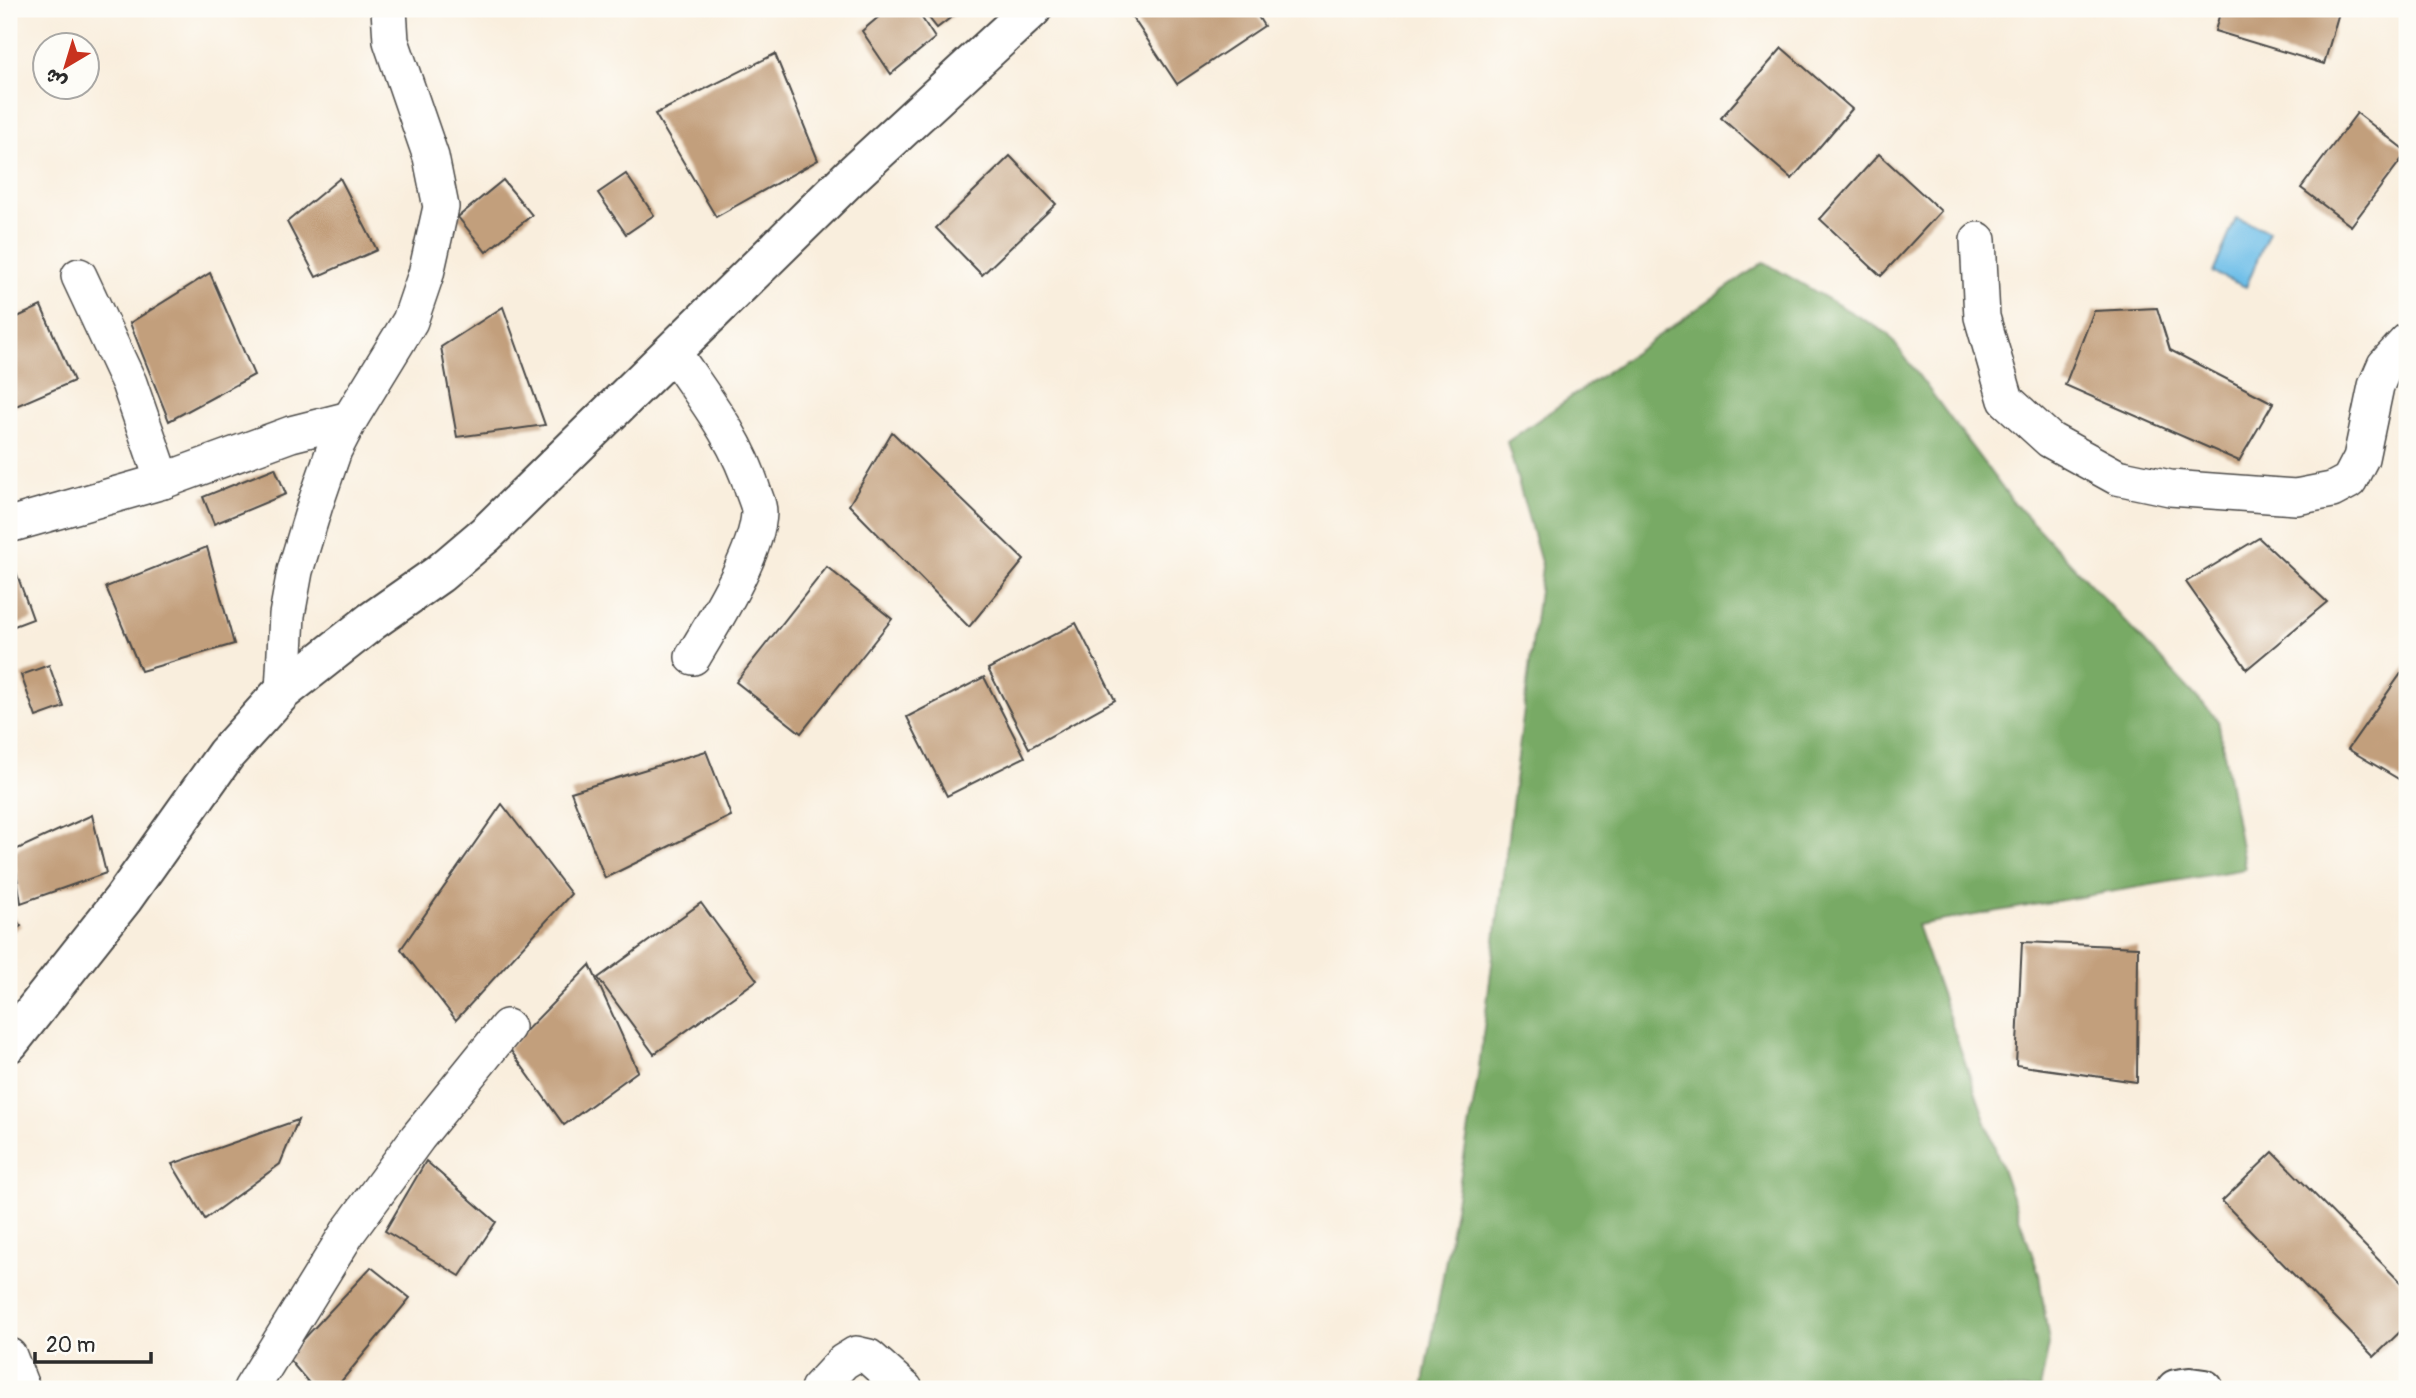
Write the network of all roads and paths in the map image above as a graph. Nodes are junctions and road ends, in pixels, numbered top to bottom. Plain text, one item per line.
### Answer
1 (389, 9) edge
2 (1032, 9) edge
3 (1978, 240) dead end
4 (79, 276) dead end
5 (2407, 341) edge
6 (673, 352) junction
7 (350, 419) junction
8 (163, 481) junction
9 (9, 525) edge
10 (693, 657) dead end
11 (283, 691) junction
12 (507, 1027) dead end
13 (9, 1042) edge
14 (9, 1356) edge
15 (22, 1389) edge
16 (251, 1389) edge
17 (818, 1389) edge
18 (905, 1389) edge
19 (2176, 1389) edge
20 (2204, 1389) edge

1 - 7 street
2 - 6 street
3 - 5 street
4 - 8 street
6 - 10 street
6 - 11 street
7 - 8 street
7 - 11 street
8 - 9 street
11 - 13 street
12 - 16 street
14 - 15 street
17 - 18 street
19 - 20 street

